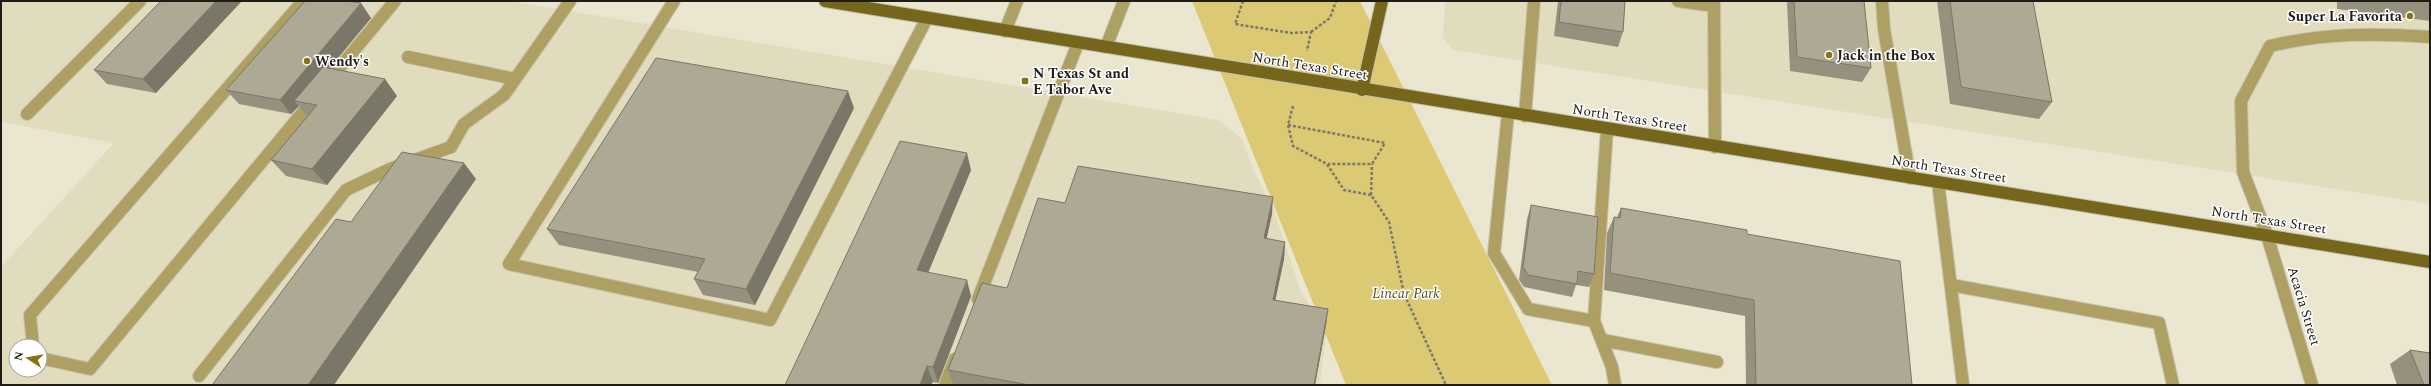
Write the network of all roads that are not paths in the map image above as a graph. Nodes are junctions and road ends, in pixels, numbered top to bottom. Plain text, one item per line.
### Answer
1 (140, 1) edge
2 (303, 1) edge
3 (395, 1) edge
4 (570, 1) edge
5 (674, 1) edge
6 (825, 1) edge
7 (1017, 1) edge
8 (1124, 1) edge
9 (1382, 1) edge
10 (1534, 1) edge
11 (1678, 1) edge
12 (1882, 1) edge
13 (1714, 4) edge
14 (927, 18) junction
15 (1004, 31) junction
16 (2430, 37) edge
17 (1078, 42) junction
18 (1106, 47) junction
19 (408, 58) dead end
20 (515, 79) junction
21 (1362, 90) junction
22 (1508, 113) junction
23 (27, 114) dead end
24 (1525, 116) junction
25 (1607, 129) junction
26 (1715, 147) junction
27 (1910, 178) junction
28 (1938, 182) junction
29 (2267, 235) junction
30 (2430, 262) edge
31 (1951, 285) junction
32 (974, 311) edge
33 (1594, 321) junction
34 (32, 338) edge
35 (1602, 340) junction
36 (959, 348) edge
37 (48, 360) edge
38 (1717, 362) dead end
39 (199, 376) dead end
40 (945, 385) edge
41 (1615, 385) edge
42 (1963, 385) edge
43 (2173, 385) edge
44 (2312, 385) edge

1 - 23 street
2 - 34 street
3 - 37 street
4 - 20 street
5 - 14 street
6 - 14 main road, North Texas Street
7 - 15 street
8 - 18 street
9 - 21 main road
10 - 24 street
11 - 13 street
12 - 27 street
13 - 26 street
14 - 15 main road, North Texas Street
15 - 17 main road, North Texas Street
16 - 29 street, Acacia Street
17 - 18 main road, North Texas Street
17 - 32 street
18 - 21 main road, North Texas Street
19 - 20 street
20 - 39 street
21 - 22 main road, North Texas Street
22 - 24 main road, North Texas Street
22 - 33 street
24 - 25 main road, North Texas Street
25 - 26 main road, North Texas Street
25 - 33 street
26 - 27 main road, North Texas Street
27 - 28 main road, North Texas Street
28 - 29 main road, North Texas Street
28 - 31 street
29 - 30 main road, North Texas Street
29 - 44 street, Acacia Street
31 - 42 street
31 - 43 street
33 - 35 street
35 - 38 street
35 - 41 street
36 - 40 street

